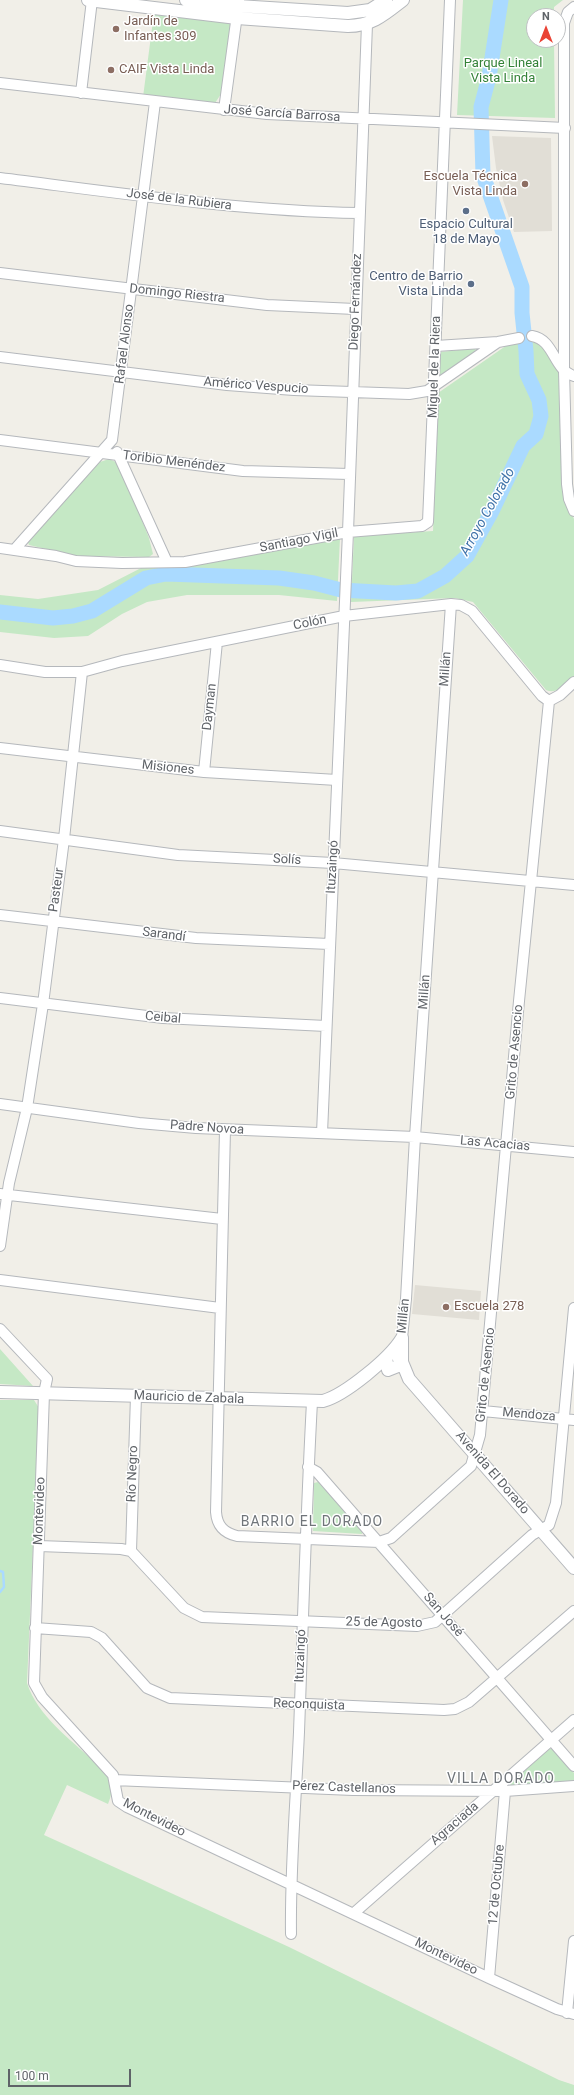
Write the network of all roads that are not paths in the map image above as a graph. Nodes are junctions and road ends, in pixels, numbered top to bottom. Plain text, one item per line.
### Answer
1 (91, 0) edge
2 (186, 0) edge
3 (386, 0) edge
4 (403, 0) edge
5 (450, 0) edge
6 (574, 7) edge
7 (238, 8) edge
8 (366, 24) junction
9 (0, 83) edge
10 (81, 93) junction
11 (154, 102) junction
12 (224, 110) junction
13 (569, 112) edge
14 (363, 119) junction
15 (444, 122) junction
16 (565, 128) junction
17 (0, 178) edge
18 (143, 196) junction
19 (360, 213) junction
20 (0, 273) edge
21 (131, 289) junction
22 (355, 309) junction
23 (532, 336) dead end
24 (519, 338) dead end
25 (498, 342) junction
26 (436, 346) junction
27 (0, 357) edge
28 (564, 371) junction
29 (121, 373) junction
30 (574, 376) edge
31 (435, 385) junction
32 (352, 392) junction
33 (0, 440) edge
34 (112, 440) junction
35 (101, 453) junction
36 (118, 455) junction
37 (349, 474) junction
38 (574, 511) edge
39 (429, 519) joint
40 (348, 532) junction
41 (0, 548) edge
42 (15, 549) junction
43 (167, 562) junction
44 (344, 601) joint
45 (450, 604) junction
46 (344, 616) junction
47 (217, 642) junction
48 (0, 665) edge
49 (82, 672) junction
50 (574, 682) edge
51 (549, 701) junction
52 (0, 748) edge
53 (73, 758) junction
54 (204, 772) junction
55 (336, 780) junction
56 (0, 831) edge
57 (64, 839) junction
58 (333, 863) junction
59 (434, 872) junction
60 (531, 882) junction
61 (574, 885) edge
62 (0, 915) edge
63 (53, 921) junction
64 (329, 944) junction
65 (0, 998) edge
66 (43, 1004) junction
67 (326, 1026) junction
68 (0, 1104) edge
69 (27, 1108) junction
70 (225, 1130) junction
71 (322, 1133) junction
72 (415, 1137) junction
73 (507, 1145) junction
74 (574, 1152) edge
75 (4, 1194) edge
76 (222, 1219) junction
77 (0, 1246) edge
78 (0, 1280) edge
79 (220, 1308) junction
80 (574, 1308) edge
81 (0, 1330) edge
82 (402, 1338) junction
83 (388, 1361) junction
84 (402, 1362) junction
85 (409, 1379) junction
86 (0, 1392) edge
87 (44, 1393) junction
88 (136, 1396) junction
89 (218, 1399) junction
90 (312, 1402) junction
91 (483, 1411) junction
92 (569, 1419) edge
93 (476, 1454) junction
94 (308, 1467) junction
95 (542, 1530) junction
96 (305, 1539) junction
97 (379, 1542) junction
98 (38, 1546) junction
99 (131, 1551) junction
100 (574, 1568) edge
101 (574, 1611) edge
102 (443, 1615) junction
103 (302, 1621) junction
104 (35, 1628) junction
105 (498, 1678) junction
106 (300, 1704) junction
107 (574, 1720) edge
108 (551, 1740) junction
109 (574, 1766) edge
110 (114, 1780) junction
111 (574, 1786) edge
112 (297, 1787) junction
113 (492, 1791) junction
114 (505, 1791) junction
115 (291, 1884) junction
116 (354, 1913) junction
117 (291, 1934) dead end
118 (574, 1941) edge
119 (489, 1978) junction
120 (571, 2014) edge

1 - 7 street
1 - 10 street
2 - 7 street
3 - 7 street
4 - 8 street
5 - 15 street, Miguel de la Riera
6 - 13 street
7 - 8 street
7 - 12 street
8 - 14 street, Diego Fernández
9 - 10 street, José García Barrosa
10 - 11 street, José García Barrosa
11 - 12 street, José García Barrosa
11 - 18 street, Rafael Alonso
12 - 14 street, José García Barrosa
13 - 16 street
14 - 15 street, José García Barrosa
14 - 19 street, Diego Fernández
15 - 16 street, José García Barrosa
15 - 26 street, Miguel de la Riera
16 - 28 street
17 - 18 street, José de la Rubiera
18 - 19 street, José de la Rubiera
18 - 21 street, Rafael Alonso
19 - 22 street, Diego Fernández
20 - 21 street, Domingo Riestra
21 - 22 street, Domingo Riestra
21 - 29 street, Rafael Alonso
22 - 32 street, Diego Fernández
23 - 28 street
24 - 25 street, Américo Vespucio
25 - 26 street, Américo Vespucio
25 - 31 street, Américo Vespucio
26 - 31 street, Miguel de la Riera
27 - 29 street, Américo Vespucio
28 - 30 street
28 - 38 street
29 - 32 street, Américo Vespucio
29 - 34 street, Rafael Alonso
31 - 32 street, Américo Vespucio
31 - 39 street, Miguel de la Riera
32 - 37 street, Diego Fernández
33 - 35 street, Toribio Menéndez
34 - 35 street
34 - 36 street
35 - 36 street, Toribio Menéndez
35 - 42 street
36 - 37 street, Toribio Menéndez
36 - 43 street
37 - 40 street, Diego Fernández
39 - 40 street, Santiago Vigil
40 - 43 street, Santiago Vigil
40 - 44 street, Diego Fernández
41 - 42 street, Santiago Vigil
42 - 43 street, Santiago Vigil
44 - 46 street, Ituzaingó
45 - 46 street, Colón
45 - 51 street, Colón
45 - 59 street, Millán
46 - 47 street, Colón
46 - 55 street, Ituzaingó
47 - 49 street, Colón
47 - 54 street, Dayman
48 - 49 street, Colón
49 - 53 street, Pasteur
50 - 51 street
51 - 60 street, Grito de Asencio
52 - 53 street, Misiones
53 - 54 street, Misiones
53 - 57 street, Pasteur
54 - 55 street, Misiones
55 - 58 street, Ituzaingó
56 - 57 street, Solís
57 - 58 street, Solís
57 - 63 street, Pasteur
58 - 59 street, Solís
58 - 64 street, Ituzaingó
59 - 60 street, Solís
59 - 72 street, Millán
60 - 61 street, Solís
60 - 73 street, Grito de Asencio
62 - 63 street, Sarandí
63 - 64 street, Sarandí
63 - 66 street, Pasteur
64 - 67 street, Ituzaingó
65 - 66 street, Ceibal
66 - 67 street, Ceibal
66 - 69 street, Pasteur
67 - 71 street, Ituzaingó
68 - 69 street, Padre Novoa
69 - 70 street, Padre Novoa
69 - 75 street
70 - 71 street, Padre Novoa
70 - 76 street, Grito de Asencio
71 - 72 street, Padre Novoa
72 - 73 street, Las Acacias
72 - 82 street, Millán
73 - 74 street, Las Acacias
73 - 91 street, Grito de Asencio
75 - 76 street
75 - 77 street
76 - 79 street, Grito de Asencio
78 - 79 street
79 - 89 street, Grito de Asencio
80 - 92 street, 25 de Agosto
81 - 87 street, Montevideo
82 - 83 street, Mauricio de Zabala
82 - 84 street, Millán
83 - 84 street
83 - 85 street
83 - 90 street, Mauricio de Zabala
84 - 85 street, Millán
85 - 93 street, Avenida El Dorado
86 - 87 street, Mauricio de Zabala
87 - 88 street, Mauricio de Zabala
87 - 98 street, Montevideo
88 - 89 street, Mauricio de Zabala
88 - 99 street, Río Negro
89 - 90 street, Mauricio de Zabala
89 - 96 street, Grito de Asencio
90 - 94 street, Ituzaingó
91 - 92 street, Mendoza
91 - 93 street, Grito de Asencio
92 - 95 street, 25 de Agosto
93 - 95 street, Avenida El Dorado
93 - 97 street, Grito de Asencio
94 - 96 street, Ituzaingó
94 - 97 street, San José
95 - 100 street, Avenida El Dorado
95 - 102 street, 25 de Agosto
96 - 97 street, Grito de Asencio
96 - 103 street, Ituzaingó
97 - 102 street, San José
98 - 99 street
98 - 104 street, Montevideo
99 - 103 street, 25 de Agosto
101 - 105 street, Reconquista
102 - 103 street, 25 de Agosto
102 - 105 street, San José
103 - 106 street, Ituzaingó
104 - 106 street, Reconquista
104 - 110 street, Montevideo
105 - 106 street, Reconquista
105 - 108 street, San José
106 - 112 street, Ituzaingó
107 - 108 street, Agraciada
108 - 109 street, San José
108 - 113 street, Agraciada
110 - 112 street, Pérez Castellanos
110 - 115 street, Montevideo
111 - 114 street, Pérez Castellanos
112 - 113 street, Pérez Castellanos
112 - 115 street, Ituzaingó
113 - 114 street, Pérez Castellanos
113 - 116 street, Agraciada
114 - 119 street, 12 de Octubre
115 - 116 street, Montevideo
115 - 117 street, Ituzaingó
116 - 119 street, Montevideo
118 - 120 street
119 - 120 street, Montevideo

